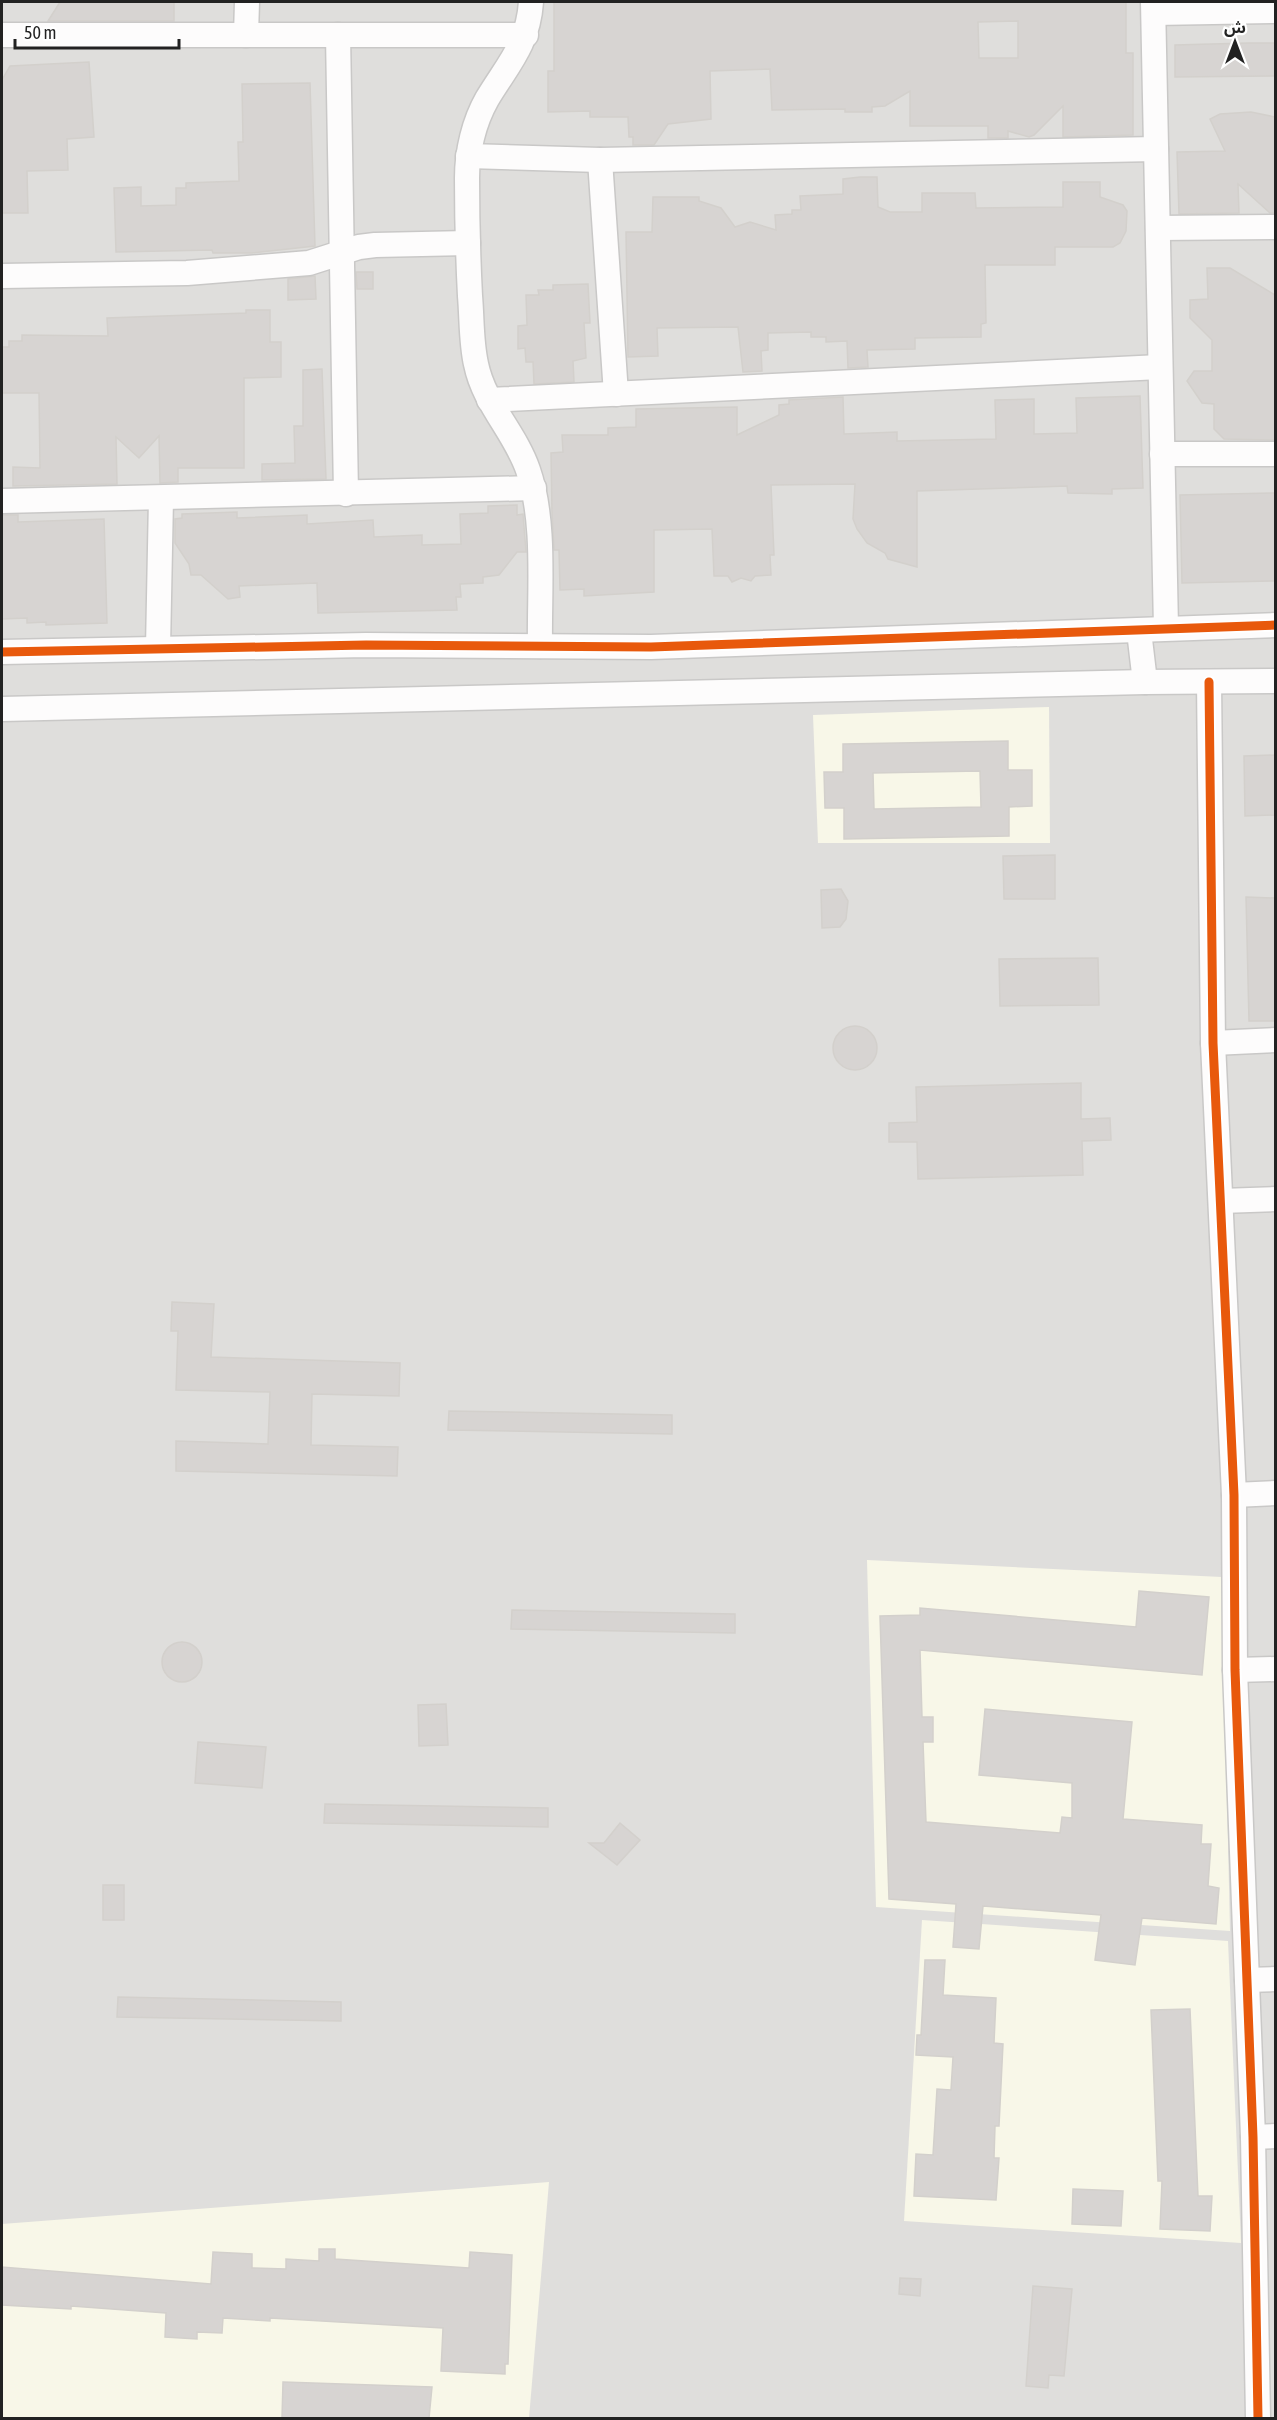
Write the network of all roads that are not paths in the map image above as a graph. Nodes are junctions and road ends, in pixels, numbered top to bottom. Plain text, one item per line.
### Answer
1 (247, 2) edge
2 (531, 2) edge
3 (1153, 7) edge
4 (1275, 11) edge
5 (2, 35) edge
6 (246, 35) junction
7 (338, 35) junction
8 (526, 35) junction
9 (1156, 148) junction
10 (468, 156) junction
11 (600, 160) junction
12 (1275, 227) edge
13 (1158, 228) junction
14 (468, 243) junction
15 (341, 252) junction
16 (2, 276) edge
17 (1160, 367) junction
18 (616, 394) junction
19 (489, 400) junction
20 (1162, 454) junction
21 (1275, 454) edge
22 (534, 488) junction
23 (346, 494) junction
24 (161, 498) junction
25 (2, 501) edge
26 (1275, 625) edge
27 (1166, 628) junction
28 (1138, 631) junction
29 (540, 646) junction
30 (158, 648) junction
31 (2, 652) edge
32 (1275, 681) edge
33 (1145, 682) junction
34 (1209, 682) junction
35 (2, 709) edge
36 (1275, 1040) edge
37 (1213, 1043) junction
38 (1275, 1200) edge
39 (1221, 1201) junction
40 (1275, 1493) edge
41 (1234, 1495) junction
42 (1275, 1668) edge
43 (1235, 1670) junction
44 (1275, 1979) edge
45 (1247, 1980) junction
46 (1264, 2136) edge
47 (1257, 2418) edge

1 - 6 street
2 - 8 street
3 - 4 street
3 - 9 street
5 - 6 street
6 - 7 street
7 - 8 street
7 - 15 street
8 - 10 street
9 - 11 street
9 - 13 street
10 - 11 street
10 - 14 street
11 - 18 street
12 - 13 street
13 - 17 street
14 - 15 street
14 - 19 street
15 - 16 street
15 - 23 street
17 - 18 street
17 - 20 street
18 - 19 street
19 - 22 street
20 - 21 street
20 - 27 street
22 - 23 street
22 - 29 street
23 - 24 street
24 - 25 street
24 - 30 street
26 - 27 street
27 - 28 street
28 - 29 street
28 - 33 street
29 - 30 street
30 - 31 street
32 - 34 street
33 - 34 street
33 - 35 street
34 - 37 street
36 - 37 street
37 - 39 street
38 - 39 street
39 - 41 street
40 - 41 street
41 - 43 street
42 - 43 street
43 - 45 street
44 - 45 street
45 - 46 street
46 - 47 street

